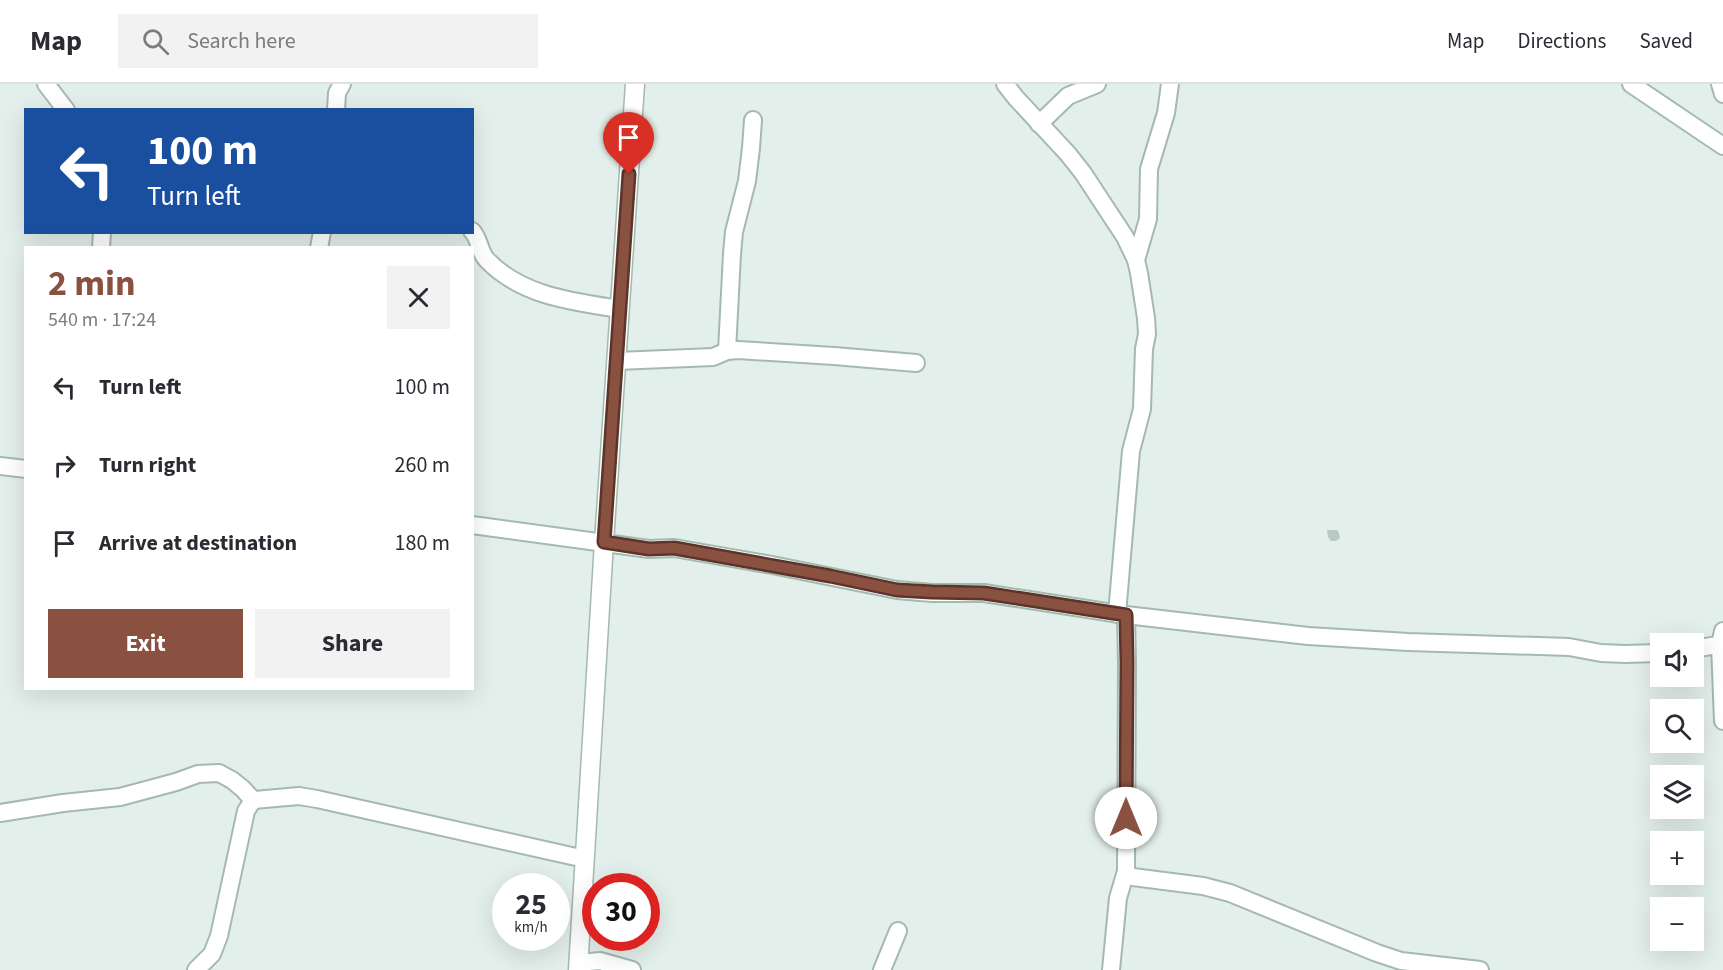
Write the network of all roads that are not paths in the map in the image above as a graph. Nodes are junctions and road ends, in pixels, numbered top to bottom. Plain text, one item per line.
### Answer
1 (46, 84) edge
2 (342, 84) edge
3 (635, 84) edge
4 (1005, 84) edge
5 (1097, 84) edge
6 (1170, 84) edge
7 (1630, 84) edge
8 (1720, 84) edge
9 (1723, 94) edge
10 (64, 108) edge
11 (336, 108) edge
12 (753, 120) dead end
13 (1039, 124) junction
14 (1723, 146) edge
15 (474, 233) edge
16 (1136, 260) junction
17 (620, 309) junction
18 (728, 351) junction
19 (617, 361) junction
20 (916, 363) dead end
21 (0, 466) edge
22 (24, 469) edge
23 (474, 525) edge
24 (604, 542) junction
25 (1121, 614) junction
26 (1722, 640) edge
27 (1704, 646) edge
28 (1650, 653) edge
29 (1723, 721) edge
30 (253, 801) junction
31 (0, 813) edge
32 (585, 859) junction
33 (1125, 876) junction
34 (898, 931) dead end
35 (578, 966) edge
36 (196, 970) edge
37 (632, 970) edge
38 (882, 970) edge
39 (1111, 970) edge
40 (1480, 970) edge

1 - 10 street
2 - 11 street
3 - 17 street
4 - 13 street
5 - 13 street
6 - 16 street
7 - 14 street
8 - 9 street
12 - 18 street
13 - 16 street
15 - 17 street
16 - 25 street
17 - 19 street
18 - 19 street
18 - 20 street
19 - 24 street
21 - 22 street
23 - 24 street
24 - 25 street
24 - 32 street
25 - 28 street
25 - 33 street
26 - 27 street
26 - 29 street
30 - 31 street
30 - 32 street
30 - 36 street
32 - 35 street
33 - 39 street
33 - 40 street
34 - 38 street
35 - 37 street

